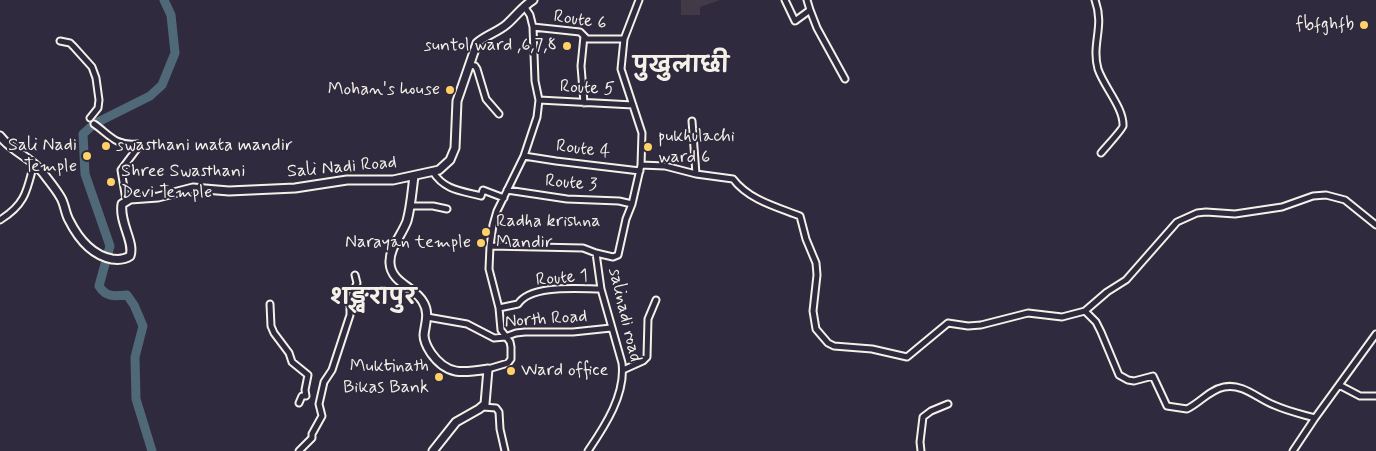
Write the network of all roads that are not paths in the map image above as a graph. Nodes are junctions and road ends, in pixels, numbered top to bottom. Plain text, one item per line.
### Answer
1 (638, 0) edge
2 (785, 0) edge
3 (807, 0) edge
4 (1095, 0) edge
5 (529, 2) edge
6 (810, 10) junction
7 (534, 28) junction
8 (584, 36) junction
9 (624, 39) junction
10 (60, 41) dead end
11 (470, 65) junction
12 (844, 78) dead end
13 (539, 100) junction
14 (584, 102) junction
15 (633, 105) junction
16 (499, 114) dead end
17 (90, 118) dead end
18 (692, 121) dead end
19 (94, 124) dead end
20 (0, 136) edge
21 (1101, 153) dead end
22 (524, 156) junction
23 (34, 163) junction
24 (640, 168) junction
25 (433, 172) junction
26 (696, 174) junction
27 (414, 176) junction
28 (507, 190) junction
29 (504, 198) junction
30 (126, 200) junction
31 (632, 204) junction
32 (410, 206) junction
33 (447, 209) dead end
34 (0, 220) edge
35 (1376, 225) edge
36 (490, 246) junction
37 (596, 253) junction
38 (354, 275) dead end
39 (601, 289) junction
40 (656, 300) dead end
41 (270, 304) dead end
42 (499, 308) junction
43 (1085, 311) junction
44 (427, 317) junction
45 (611, 328) junction
46 (1376, 334) edge
47 (506, 337) junction
48 (488, 369) junction
49 (623, 370) junction
50 (1339, 385) junction
51 (1376, 396) edge
52 (299, 403) dead end
53 (948, 404) dead end
54 (483, 407) junction
55 (1315, 418) junction
56 (299, 451) edge
57 (433, 451) edge
58 (505, 451) edge
59 (588, 451) edge
60 (921, 451) edge
61 (1293, 451) edge

1 - 9 street, salinadi road
2 - 6 street
3 - 6 street
4 - 21 street
5 - 7 street
5 - 11 main road
6 - 12 street
7 - 8 street, Route 6
7 - 13 street
8 - 9 street, Route 6
8 - 14 street
9 - 15 street, salinadi road
10 - 17 street
11 - 16 street
11 - 25 main road
13 - 14 street, Route 5
13 - 22 street
14 - 15 street, Route 5
15 - 24 street, salinadi road
18 - 26 street
19 - 30 street
20 - 23 main road
22 - 24 street, Route 4
22 - 28 street
23 - 30 main road
23 - 34 street
24 - 26 street, Route 4
24 - 31 street, salinadi road
25 - 27 main road
25 - 29 street
26 - 43 street, Route 4
27 - 30 main road, Sali Nadi Road
27 - 32 main road, Sali Nadi Road
28 - 29 street
28 - 31 street, Route 3
29 - 36 street
31 - 37 street, salinadi road
32 - 33 street
32 - 44 main road, Sali Nadi Road
35 - 43 street
36 - 37 street
36 - 42 street
37 - 39 street, salinadi road
38 - 56 street
39 - 42 street, Route 1
39 - 45 street, salinadi road
40 - 49 street
41 - 52 street
42 - 47 street
43 - 55 street
44 - 47 street, North Road
44 - 48 main road
45 - 47 street, North Road
45 - 49 street, salinadi road
46 - 50 street
47 - 48 street
48 - 54 main road
49 - 59 street, salinadi road
50 - 51 street
50 - 55 street
53 - 60 street
54 - 57 main road
54 - 58 street
55 - 61 street

